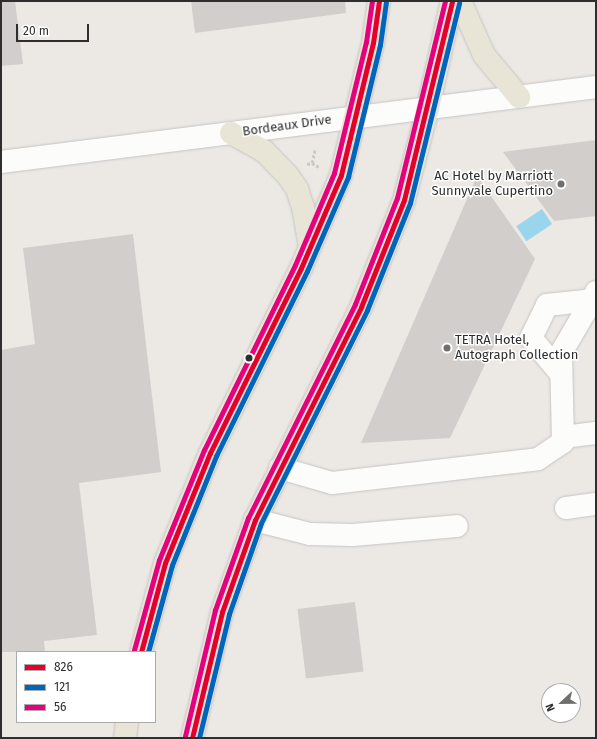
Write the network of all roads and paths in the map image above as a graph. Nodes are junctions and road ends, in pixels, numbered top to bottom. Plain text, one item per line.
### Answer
1 (379, 1) edge
2 (452, 1) edge
3 (460, 1) edge
4 (596, 87) edge
5 (519, 97) junction
6 (428, 108) junction
7 (356, 116) junction
8 (231, 133) junction
9 (315, 149) dead end
10 (1, 162) edge
11 (312, 163) dead end
12 (310, 245) junction
13 (595, 297) edge
14 (561, 374) junction
15 (596, 433) edge
16 (563, 437) junction
17 (280, 468) junction
18 (596, 504) edge
19 (566, 508) dead end
20 (255, 520) junction
21 (457, 526) dead end
22 (141, 651) edge
23 (128, 723) edge
24 (125, 738) edge
25 (192, 738) edge

1 - 7 main road
2 - 6 main road
3 - 5 main road
4 - 5 street, Bordeaux Drive
5 - 6 street, Bordeaux Drive
6 - 7 street, Bordeaux Drive
6 - 17 main road
7 - 8 street, Bordeaux Drive
7 - 12 main road
8 - 10 street, Bordeaux Drive
8 - 12 main road
9 - 11 path
12 - 22 main road
13 - 14 street
13 - 14 street
14 - 16 street
15 - 16 street
16 - 17 street
17 - 20 main road
18 - 19 street
20 - 21 street
20 - 25 main road
23 - 24 main road

